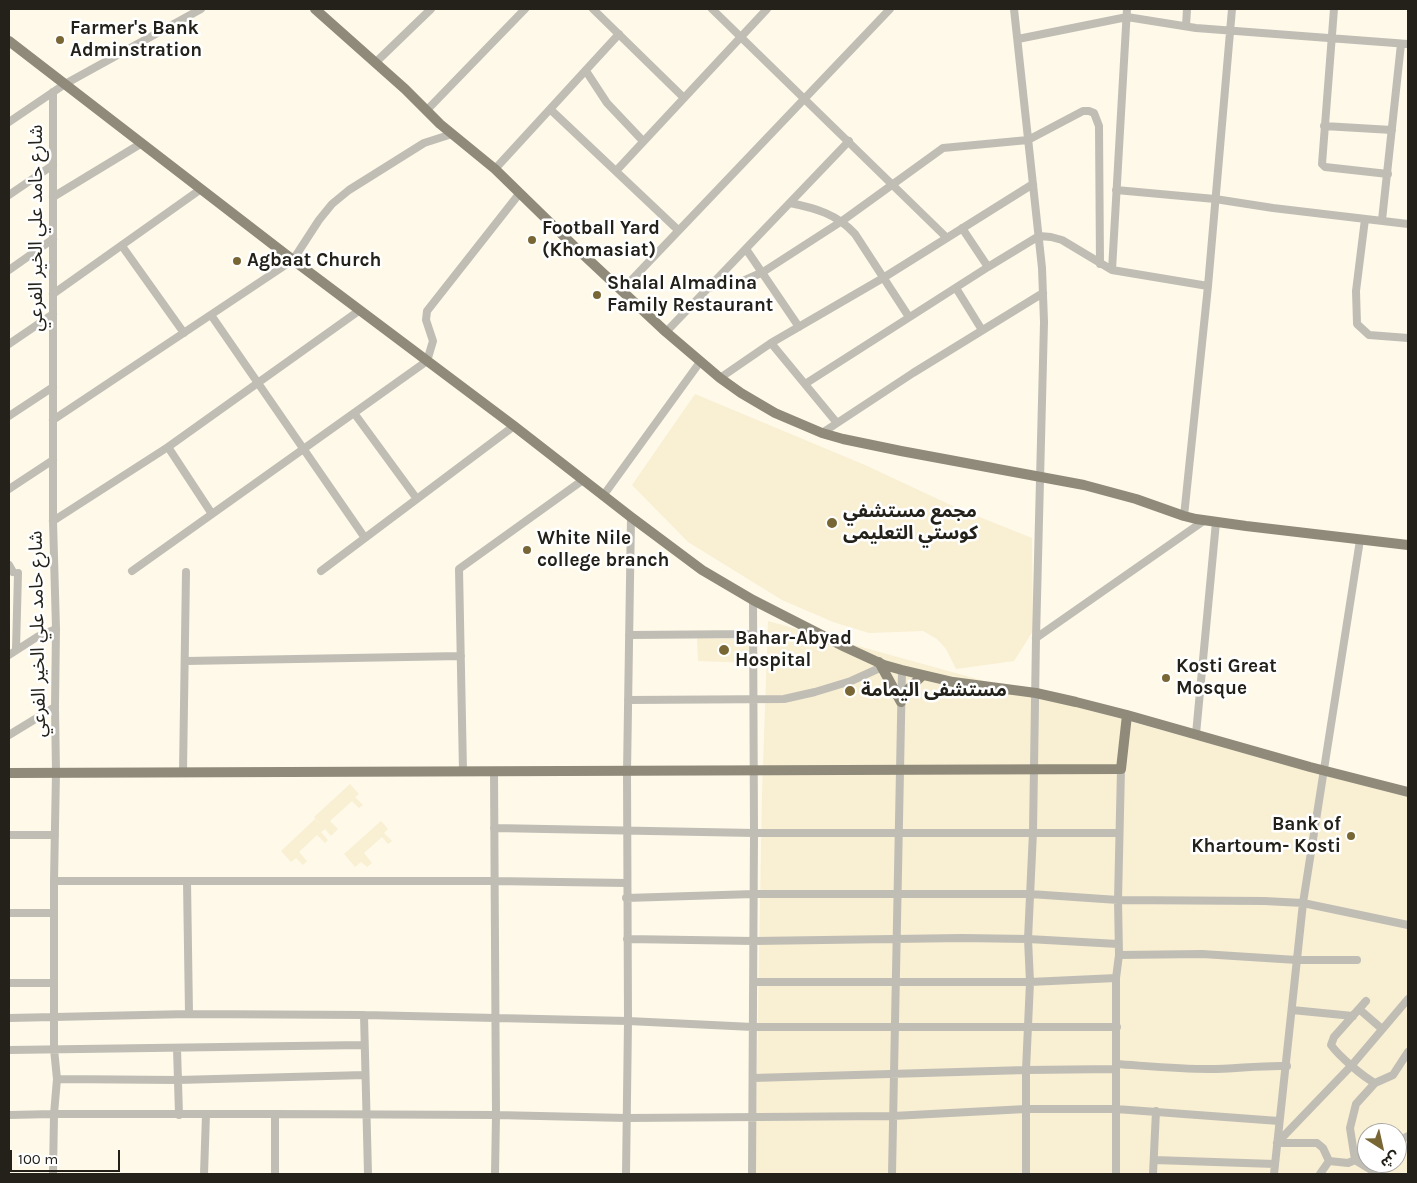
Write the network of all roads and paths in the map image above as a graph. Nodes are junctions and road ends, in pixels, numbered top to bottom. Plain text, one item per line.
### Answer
1 (201, 9) edge
2 (314, 9) edge
3 (431, 9) edge
4 (525, 9) edge
5 (593, 9) edge
6 (712, 9) edge
7 (767, 9) edge
8 (890, 9) edge
9 (1014, 9) edge
10 (1187, 9) edge
11 (1232, 9) edge
12 (1334, 9) edge
13 (1127, 13) edge
14 (1186, 26) junction
15 (1230, 30) junction
16 (619, 34) junction
17 (741, 36) junction
18 (1018, 39) junction
19 (1331, 39) junction
20 (1404, 44) edge
21 (11, 46) edge
22 (375, 63) junction
23 (586, 71) junction
24 (65, 84) junction
25 (53, 92) junction
26 (684, 97) junction
27 (805, 99) junction
28 (551, 110) junction
29 (426, 111) junction
30 (9, 122) edge
31 (1324, 126) junction
32 (1392, 130) junction
33 (452, 134) junction
34 (1028, 140) junction
35 (643, 141) junction
36 (849, 141) junction
37 (142, 143) junction
38 (53, 166) junction
39 (495, 169) junction
40 (616, 172) junction
41 (1388, 174) junction
42 (1033, 184) junction
43 (894, 185) junction
44 (201, 189) junction
45 (1116, 190) junction
46 (519, 194) junction
47 (9, 195) edge
48 (53, 197) junction
49 (1215, 199) junction
50 (790, 203) junction
51 (1365, 219) junction
52 (1382, 220) junction
53 (842, 221) junction
54 (1408, 224) edge
55 (962, 228) junction
56 (678, 230) junction
57 (1039, 236) junction
58 (947, 238) junction
59 (53, 239) junction
60 (122, 246) junction
61 (746, 249) junction
62 (293, 260) junction
63 (1100, 264) junction
64 (988, 267) junction
65 (9, 270) edge
66 (1112, 270) junction
67 (763, 272) junction
68 (883, 278) junction
69 (1208, 286) junction
70 (708, 288) junction
71 (956, 288) junction
72 (622, 290) junction
73 (1043, 293) junction
74 (53, 294) junction
75 (360, 310) junction
76 (53, 314) junction
77 (211, 315) junction
78 (909, 317) junction
79 (799, 327) junction
80 (982, 330) junction
81 (666, 332) junction
82 (184, 333) junction
83 (1408, 338) edge
84 (9, 343) edge
85 (771, 343) junction
86 (427, 361) junction
87 (700, 362) junction
88 (720, 378) junction
89 (258, 384) junction
90 (805, 384) junction
91 (53, 387) junction
92 (10, 412) edge
93 (354, 413) junction
94 (53, 420) junction
95 (837, 423) junction
96 (514, 426) junction
97 (822, 433) junction
98 (168, 447) junction
99 (303, 449) junction
100 (53, 460) junction
101 (1040, 476) junction
102 (583, 480) junction
103 (9, 490) edge
104 (603, 496) junction
105 (416, 499) junction
106 (212, 514) junction
107 (1184, 516) junction
108 (631, 517) junction
109 (1205, 520) junction
110 (53, 521) junction
111 (1216, 522) junction
112 (365, 538) junction
113 (1360, 540) junction
114 (1408, 545) edge
115 (14, 570) edge
116 (321, 570) dead end
117 (132, 571) dead end
118 (186, 572) dead end
119 (753, 600) junction
120 (56, 629) junction
121 (753, 634) junction
122 (630, 635) junction
123 (1036, 638) junction
124 (16, 649) junction
125 (9, 654) edge
126 (461, 656) junction
127 (186, 661) junction
128 (880, 665) junction
129 (902, 670) junction
130 (923, 675) junction
131 (1036, 693) junction
132 (901, 699) junction
133 (628, 700) junction
134 (754, 700) junction
135 (55, 707) junction
136 (1126, 714) junction
137 (1196, 734) junction
138 (9, 735) edge
139 (1034, 769) junction
140 (1122, 769) junction
141 (754, 770) junction
142 (899, 770) junction
143 (183, 771) junction
144 (463, 771) junction
145 (1324, 771) junction
146 (56, 772) junction
147 (494, 772) junction
148 (627, 772) junction
149 (9, 773) edge
150 (1408, 792) edge
151 (494, 828) junction
152 (627, 831) junction
153 (1033, 832) junction
154 (754, 833) junction
155 (1119, 833) junction
156 (899, 834) junction
157 (9, 835) edge
158 (55, 835) junction
159 (54, 881) junction
160 (187, 881) junction
161 (494, 881) junction
162 (626, 883) junction
163 (754, 894) junction
164 (896, 894) junction
165 (1030, 894) junction
166 (626, 898) junction
167 (1118, 900) junction
168 (1303, 903) junction
169 (9, 913) edge
170 (54, 913) junction
171 (1408, 925) edge
172 (896, 938) junction
173 (627, 939) junction
174 (1028, 939) junction
175 (754, 941) junction
176 (1118, 944) junction
177 (1119, 955) junction
178 (1297, 960) junction
179 (1358, 960) dead end
180 (1116, 978) junction
181 (895, 981) junction
182 (9, 982) edge
183 (754, 982) junction
184 (1030, 982) junction
185 (54, 983) junction
186 (1408, 999) edge
187 (1366, 1001) dead end
188 (1359, 1009) junction
189 (1292, 1010) junction
190 (189, 1014) junction
191 (364, 1015) junction
192 (54, 1016) junction
193 (1353, 1016) junction
194 (9, 1018) edge
195 (495, 1018) junction
196 (628, 1021) junction
197 (894, 1026) junction
198 (753, 1027) junction
199 (1028, 1027) junction
200 (1117, 1027) junction
201 (1382, 1029) junction
202 (364, 1044) junction
203 (177, 1048) junction
204 (54, 1049) junction
205 (9, 1050) edge
206 (1408, 1052) edge
207 (1352, 1065) junction
208 (1116, 1066) junction
209 (1286, 1066) junction
210 (1026, 1070) junction
211 (893, 1074) junction
212 (365, 1075) junction
213 (753, 1078) junction
214 (57, 1079) junction
215 (178, 1080) junction
216 (1375, 1083) junction
217 (1026, 1109) junction
218 (1116, 1110) junction
219 (1156, 1111) junction
220 (54, 1114) junction
221 (206, 1114) junction
222 (275, 1114) junction
223 (9, 1115) edge
224 (179, 1115) junction
225 (366, 1115) junction
226 (496, 1115) junction
227 (893, 1116) junction
228 (753, 1117) junction
229 (627, 1118) junction
230 (1279, 1121) junction
231 (1277, 1143) junction
232 (1357, 1159) edge
233 (1154, 1160) junction
234 (1354, 1160) junction
235 (1329, 1161) junction
236 (1275, 1164) junction
237 (54, 1174) edge
238 (204, 1174) edge
239 (275, 1174) edge
240 (368, 1174) edge
241 (495, 1174) edge
242 (626, 1174) edge
243 (752, 1174) edge
244 (892, 1174) edge
245 (1026, 1174) edge
246 (1116, 1174) edge
247 (1153, 1174) edge
248 (1274, 1174) edge
249 (1320, 1174) edge
250 (1378, 1174) edge

1 - 24 street
2 - 22 main road
3 - 22 street
4 - 29 street
5 - 16 street
6 - 17 street
7 - 17 street
8 - 27 street
9 - 18 street
10 - 14 street
11 - 15 street
12 - 19 street
13 - 14 street
13 - 18 street
13 - 45 street
14 - 15 street
15 - 19 street
15 - 49 street
16 - 23 street
16 - 26 street
17 - 26 street
17 - 27 street
18 - 34 street
19 - 20 street
19 - 31 street
20 - 32 street
21 - 24 main road
22 - 29 main road
23 - 28 street
23 - 35 street
24 - 25 street
24 - 37 main road
25 - 30 street
25 - 38 street, شارع حامد علي الخير الفرعي
26 - 35 street
27 - 36 street
27 - 56 street
28 - 39 street
28 - 40 street
29 - 33 main road
31 - 32 street
31 - 41 street
32 - 41 street
33 - 39 main road
33 - 62 street
34 - 42 street
34 - 43 street
34 - 63 street
35 - 40 street
36 - 43 street
36 - 50 street
37 - 44 main road
37 - 48 street
38 - 47 street
38 - 48 street, شارع حامد علي الخير الفرعي
39 - 46 main road
40 - 56 street
41 - 52 street
42 - 55 street
42 - 57 street
43 - 53 street
43 - 58 street
44 - 60 street
44 - 62 main road
45 - 49 street
45 - 66 street
46 - 72 main road
46 - 86 street
48 - 59 street, شارع حامد علي الخير الفرعي
49 - 51 street
49 - 69 street
50 - 53 street
50 - 61 street
51 - 52 street
51 - 83 street
52 - 54 street
53 - 67 street
53 - 68 street
55 - 58 street
55 - 64 street
56 - 72 street
57 - 63 street
57 - 64 street
57 - 73 street
58 - 68 street
59 - 65 street
59 - 74 street, شارع حامد علي الخير الفرعي
60 - 74 street
60 - 82 street
61 - 67 street
61 - 70 street
62 - 75 main road
62 - 77 street
63 - 66 street
64 - 71 street
66 - 69 street
67 - 70 street
67 - 79 street
68 - 78 street
68 - 79 street
69 - 107 street
70 - 81 street
71 - 78 street
71 - 80 street
72 - 81 main road
73 - 80 street
73 - 101 street
74 - 76 street, شارع حامد علي الخير الفرعي
75 - 86 main road
75 - 89 street
76 - 84 street
76 - 91 street, شارع حامد علي الخير الفرعي
77 - 82 street
77 - 89 street
78 - 90 street
79 - 85 street
80 - 95 street
81 - 87 main road
82 - 94 street
85 - 88 street
85 - 90 street
86 - 93 street
86 - 96 main road
87 - 88 main road
87 - 104 street
88 - 97 main road
89 - 98 street
89 - 99 street
90 - 95 street
91 - 92 street
91 - 94 street, شارع حامد علي الخير الفرعي
93 - 99 street
93 - 105 street
94 - 100 street, شارع حامد علي الخير الفرعي
95 - 97 street
96 - 102 main road
96 - 105 street
97 - 101 main road
98 - 106 street
98 - 110 street
99 - 106 street
99 - 112 street
100 - 103 street
100 - 110 street, شارع حامد علي الخير الفرعي
101 - 107 main road
101 - 123 street
102 - 104 main road
102 - 126 street
104 - 108 main road
105 - 112 street
106 - 117 street
107 - 109 main road
108 - 119 main road
108 - 122 street
109 - 111 main road
109 - 123 street
110 - 120 street, شارع حامد علي الخير الفرعي
111 - 113 main road
111 - 137 street
112 - 116 street
113 - 114 main road
113 - 145 street
115 - 124 street
118 - 127 street
119 - 121 street
119 - 128 main road
120 - 124 street
120 - 135 street, شارع حامد علي الخير الفرعي
121 - 122 street
121 - 134 street
122 - 133 street
123 - 131 street
124 - 125 street
126 - 127 street
126 - 144 street
127 - 143 street
128 - 129 main road
128 - 132 main road
128 - 134 street
129 - 130 main road
129 - 132 street
130 - 131 main road
130 - 132 main road
131 - 136 main road
131 - 139 street
132 - 142 street
133 - 134 street
133 - 148 street
134 - 141 street
135 - 138 street
135 - 146 street, شارع حامد علي الخير الفرعي
136 - 137 main road
136 - 140 main road
137 - 145 main road
139 - 140 main road
139 - 142 main road
139 - 153 street
140 - 155 street
141 - 142 main road
141 - 148 main road
141 - 154 street
142 - 156 street
143 - 144 main road
143 - 146 main road
144 - 147 main road
145 - 150 main road
145 - 168 street
146 - 149 main road
146 - 158 street, شارع حامد علي الخير الفرعي
147 - 148 main road
147 - 151 street
148 - 152 street
151 - 152 street
151 - 161 street
152 - 154 street
152 - 162 street
153 - 155 street
153 - 156 street
153 - 165 street
154 - 156 street
154 - 163 street
155 - 167 street
156 - 164 street
157 - 158 street
158 - 159 street, شارع حامد علي الخير الفرعي
159 - 160 street
159 - 170 street, شارع حامد علي الخير الفرعي
160 - 161 street
160 - 190 street
161 - 162 street
161 - 195 street
162 - 166 street
163 - 164 street
163 - 166 street
163 - 175 street
164 - 165 street
164 - 172 street
165 - 167 street
165 - 174 street
166 - 173 street
167 - 168 street
167 - 176 street
168 - 171 street
168 - 178 street
169 - 170 street
170 - 185 street, شارع حامد علي الخير الفرعي
172 - 174 street
172 - 175 street
172 - 181 street
173 - 175 street
173 - 196 street
174 - 176 street
174 - 184 street
175 - 183 street
176 - 177 street
177 - 178 street
177 - 180 street
178 - 179 street
178 - 189 street
180 - 184 street
180 - 200 street
181 - 183 street
181 - 184 street
181 - 197 street
182 - 185 street
183 - 198 street
184 - 199 street
185 - 192 street, شارع حامد علي الخير الفرعي
186 - 201 street
187 - 188 street
188 - 193 street
188 - 201 street
189 - 193 street
189 - 209 street
190 - 191 street
190 - 192 street
191 - 195 street
191 - 202 street
192 - 194 street
192 - 204 street, شارع حامد علي الخير الفرعي
193 - 207 street
195 - 196 street
195 - 226 street
196 - 198 street
196 - 229 street
197 - 198 street
197 - 199 street
197 - 211 street
198 - 213 street
199 - 200 street
199 - 210 street
200 - 208 street
201 - 207 street
202 - 203 street
202 - 212 street
203 - 204 street
203 - 215 street
204 - 205 street
204 - 214 street, شارع حامد علي الخير الفرعي
206 - 216 street
207 - 216 street
207 - 231 street
208 - 209 street
208 - 210 street
208 - 218 street
209 - 230 street
210 - 211 street
210 - 217 street
211 - 213 street
211 - 227 street
212 - 215 street
212 - 225 street
213 - 228 street
214 - 215 street
214 - 220 street, شارع حامد علي الخير الفرعي
215 - 224 street
216 - 234 street
217 - 218 street
217 - 227 street
217 - 245 street
218 - 219 street
218 - 246 street
219 - 230 street
219 - 233 street
220 - 223 street
220 - 224 street
220 - 237 street, شارع حامد علي الخير الفرعي
221 - 222 street
221 - 224 street
221 - 238 street
222 - 225 street
222 - 239 street
225 - 226 street
225 - 240 street
226 - 229 street
226 - 241 street
227 - 228 street
227 - 244 street
228 - 229 street
228 - 243 street
229 - 242 street
230 - 231 street
231 - 235 street
231 - 236 street
232 - 234 street
233 - 236 street
233 - 247 street
234 - 235 street
234 - 250 street
235 - 249 street
236 - 248 street

